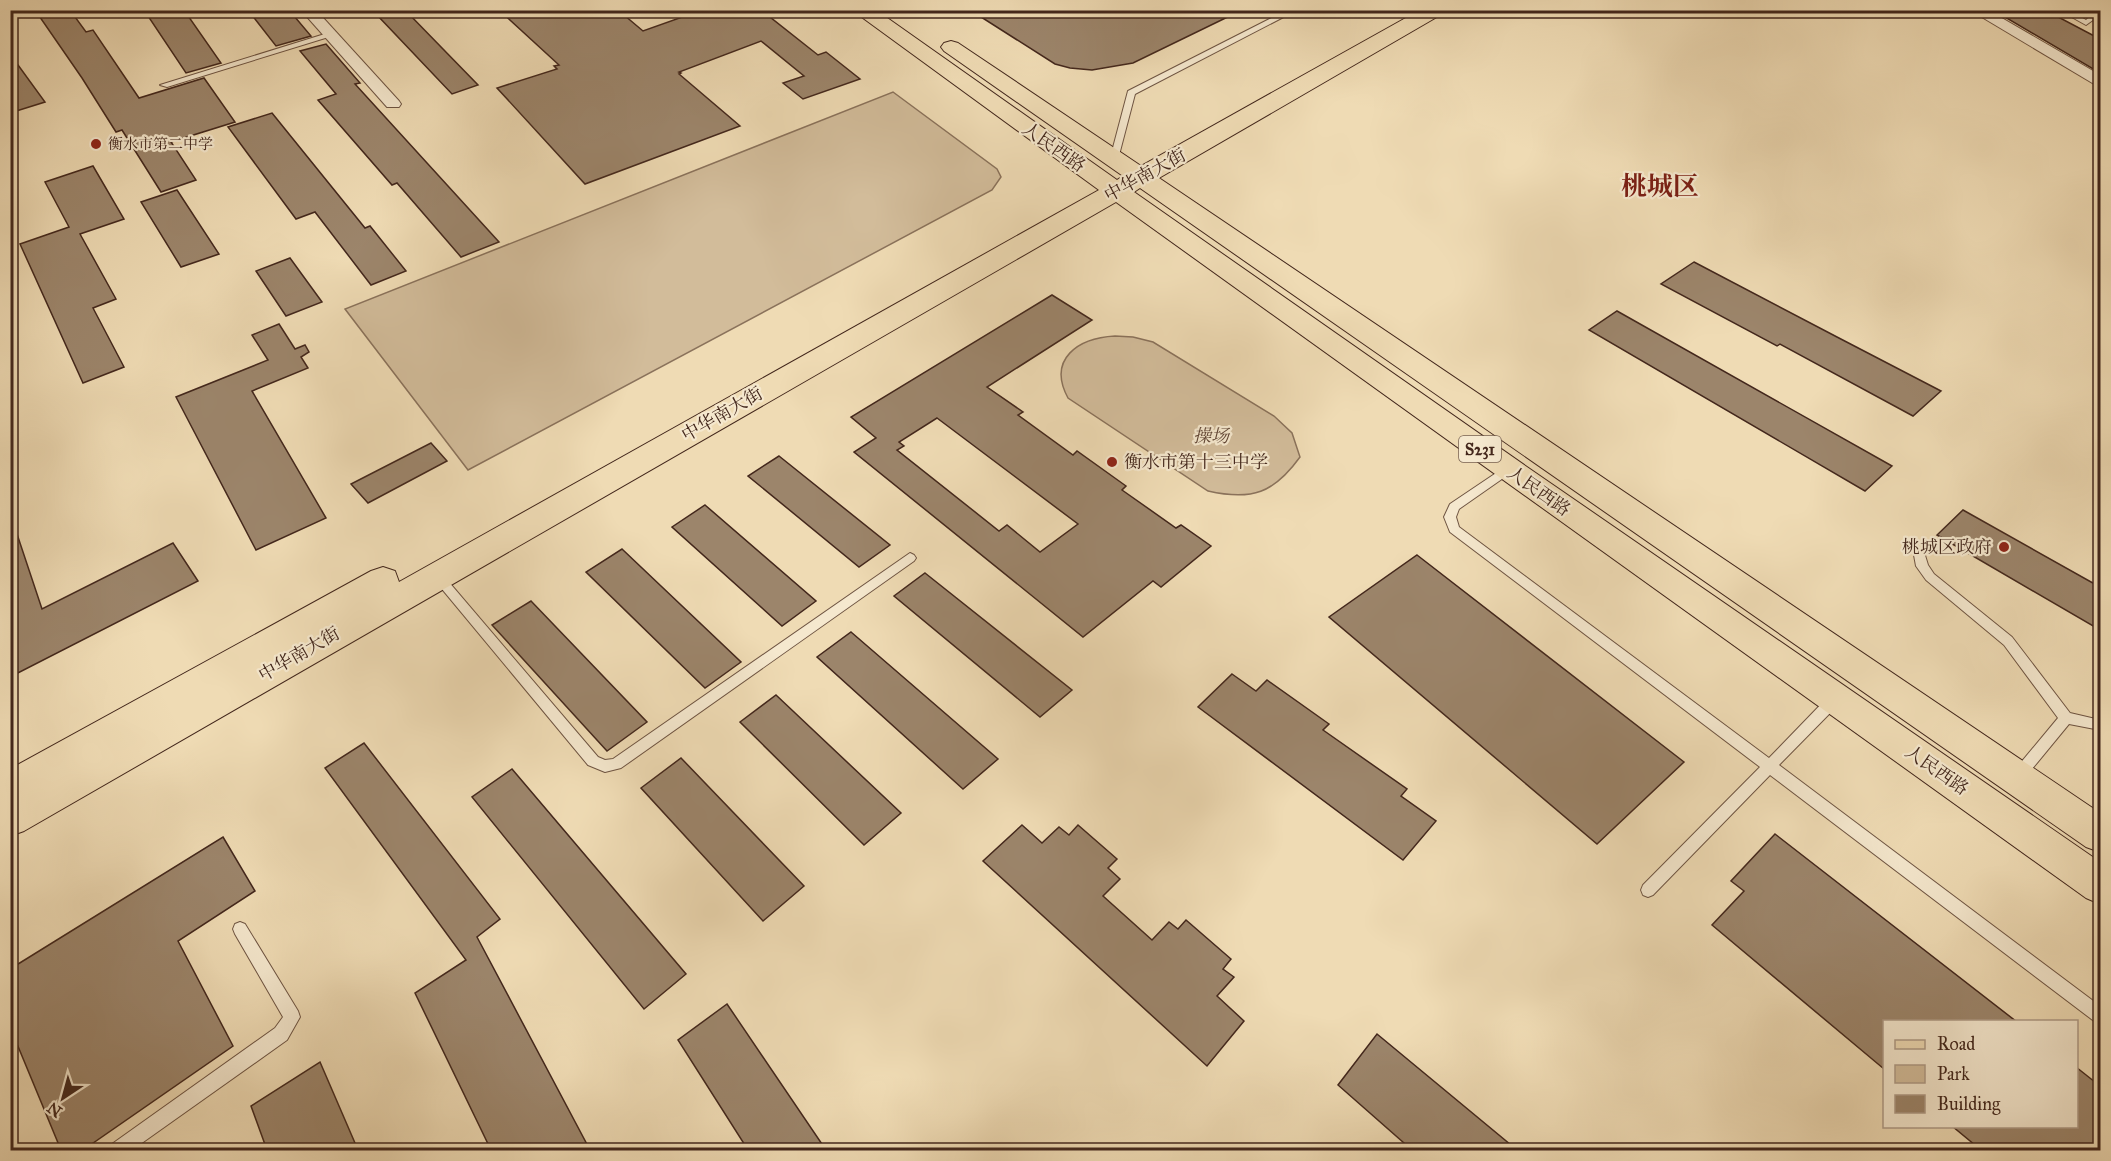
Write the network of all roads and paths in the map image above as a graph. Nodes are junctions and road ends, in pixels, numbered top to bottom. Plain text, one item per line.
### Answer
1 (308, 10) edge
2 (862, 10) edge
3 (899, 10) edge
4 (1294, 10) edge
5 (1407, 10) edge
6 (1435, 10) edge
7 (1977, 10) edge
8 (2062, 10) edge
9 (2100, 12) edge
10 (331, 35) junction
11 (2100, 81) edge
12 (164, 85) dead end
13 (393, 104) dead end
14 (1120, 175) junction
15 (1508, 469) junction
16 (1920, 555) dead end
17 (910, 558) dead end
18 (437, 576) junction
19 (1835, 698) junction
20 (2066, 718) junction
21 (2100, 725) edge
22 (1768, 766) junction
23 (2017, 777) junction
24 (10, 789) edge
25 (10, 819) edge
26 (2100, 834) edge
27 (2100, 885) edge
28 (1648, 890) dead end
29 (240, 928) dead end
30 (2100, 1015) edge
31 (118, 1150) edge

1 - 10 street
2 - 14 main road, 人民西路 / S231
3 - 14 main road, 人民西路 / S231
4 - 14 lane
5 - 14 main road, 中华南大街
6 - 14 main road, 中华南大街
7 - 11 street
8 - 9 lane
10 - 12 lane
10 - 13 street
14 - 15 main road, 人民西路 / S231
14 - 18 main road, 中华南大街
14 - 23 main road, 人民西路 / S231
14 - 24 main road, 中华南大街
15 - 19 main road, 人民西路 / S231
15 - 22 lane
16 - 20 lane
17 - 18 lane
18 - 25 main road, 中华南大街
19 - 22 lane
19 - 27 main road, 人民西路 / S231
20 - 21 lane
20 - 23 lane
22 - 28 lane
22 - 30 lane
23 - 26 main road, 人民西路 / S231
29 - 31 lane

